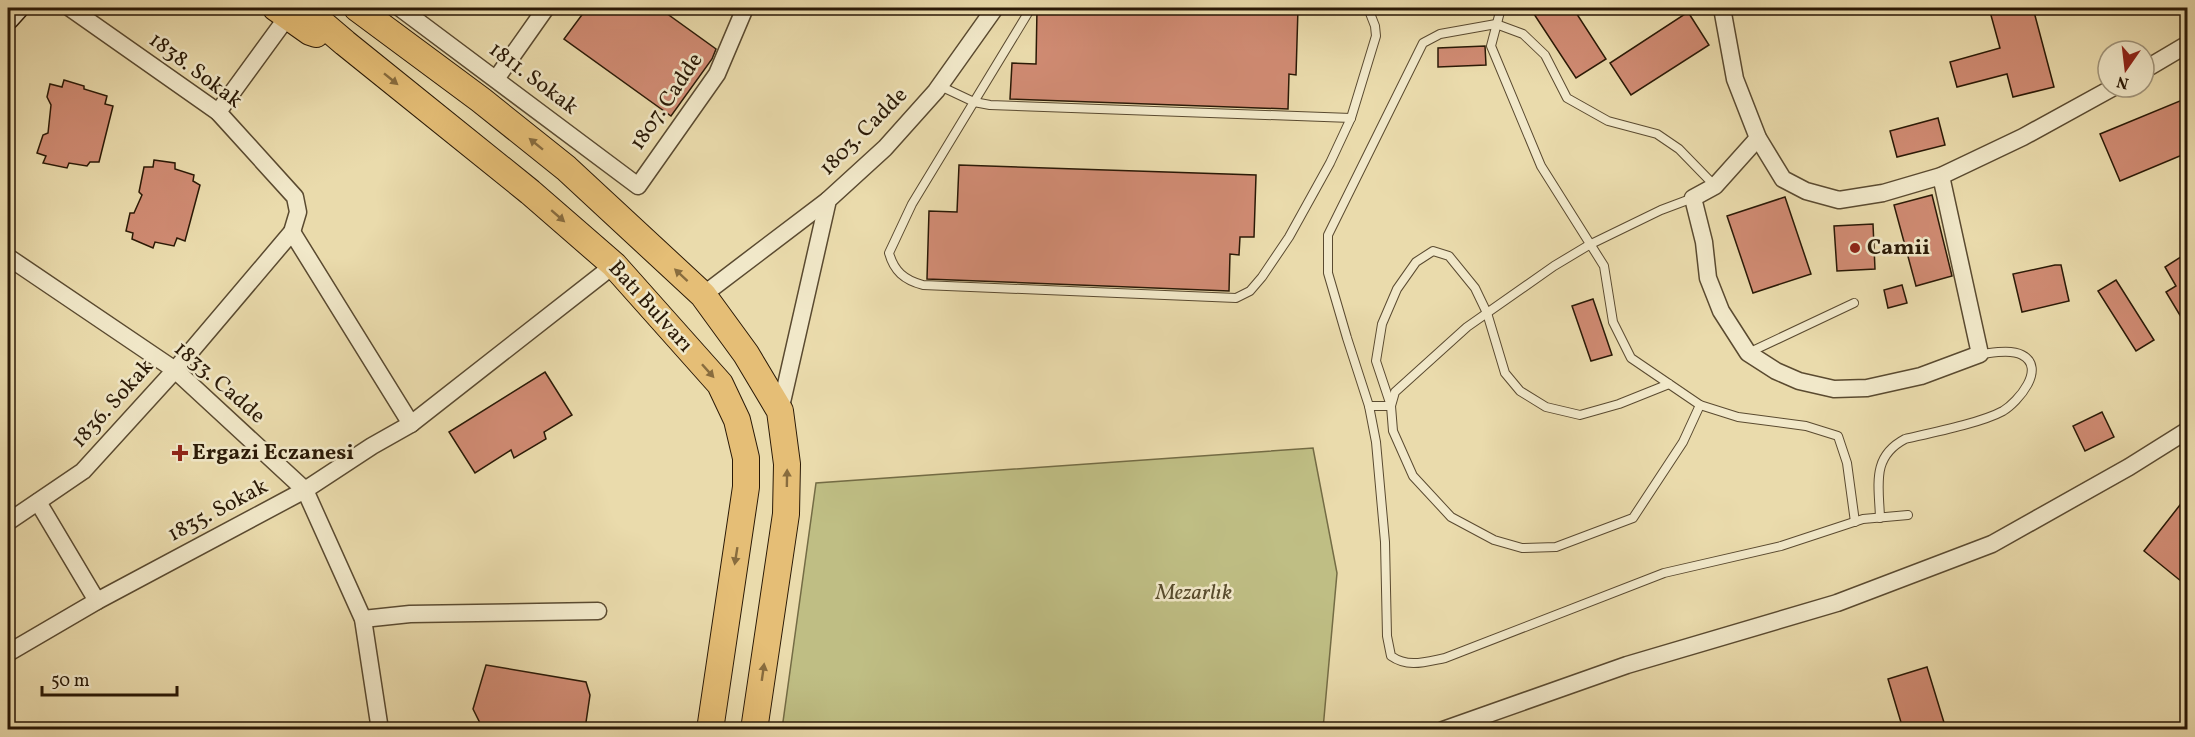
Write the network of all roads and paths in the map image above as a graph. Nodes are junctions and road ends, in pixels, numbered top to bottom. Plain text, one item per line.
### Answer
1 (16, 8) edge
2 (70, 8) edge
3 (357, 8) edge
4 (375, 8) edge
5 (400, 8) edge
6 (546, 8) edge
7 (745, 8) edge
8 (995, 8) edge
9 (1031, 8) edge
10 (1368, 8) edge
11 (1501, 8) edge
12 (1722, 8) edge
13 (289, 10) edge
14 (8, 18) edge
15 (1496, 24) junction
16 (389, 30) junction
17 (2187, 44) edge
18 (2156, 63) edge
19 (496, 80) junction
20 (940, 86) junction
21 (2096, 97) edge
22 (974, 102) junction
23 (218, 112) junction
24 (1351, 118) junction
25 (1758, 138) junction
26 (1941, 176) junction
27 (638, 186) joint
28 (1715, 186) junction
29 (1692, 198) junction
30 (828, 200) junction
31 (298, 212) joint
32 (292, 232) junction
33 (1589, 245) junction
34 (8, 257) edge
35 (614, 265) junction
36 (703, 295) junction
37 (1854, 303) dead end
38 (1487, 313) junction
39 (1748, 353) junction
40 (1980, 354) junction
41 (175, 370) junction
42 (1669, 384) junction
43 (1700, 405) junction
44 (1370, 406) junction
45 (1391, 406) junction
46 (780, 411) junction
47 (411, 424) junction
48 (2187, 430) edge
49 (305, 490) junction
50 (38, 502) junction
51 (1908, 515) dead end
52 (1880, 518) junction
53 (8, 522) edge
54 (1855, 522) junction
55 (97, 602) junction
56 (598, 611) dead end
57 (363, 619) junction
58 (8, 653) edge
59 (375, 727) edge
60 (710, 729) edge
61 (754, 729) edge
62 (1443, 729) edge

1 - 14 main road
2 - 23 street, 1838. Sokak
3 - 16 main road, Batı Bulvarı
4 - 16 main road
5 - 19 street, 1811. Sokak
6 - 19 street
7 - 27 street, 1807. Cadde
8 - 20 street, 1803. Cadde
9 - 22 lane
10 - 24 lane
11 - 15 lane
12 - 25 street
13 - 23 street
13 -> 35 main road, Batı Bulvarı
15 - 28 lane
15 - 33 lane
15 - 44 lane
36 -> 16 main road, Batı Bulvarı
17 - 18 street
19 - 27 street, 1811. Sokak
20 - 22 lane
20 - 30 street, 1803. Cadde
21 - 26 street
22 - 24 lane
22 - 24 lane
23 - 31 street, 1838. Sokak
25 - 26 street
25 - 28 street
26 - 40 street
28 - 29 street
29 - 33 lane
29 - 39 street
30 - 36 street
30 - 46 street, 1803. Cadde
31 - 32 street, 1836. Sokak
32 - 41 street, 1836. Sokak
32 - 47 street
33 - 38 lane
33 - 42 lane
34 - 41 street, 1833. Cadde
35 - 47 street, 1835. Sokak
35 -> 60 main road, Batı Bulvarı
36 - 46 main road, Batı Bulvarı
37 - 39 lane
38 - 42 lane
38 - 45 lane
38 - 45 lane
39 - 40 street
40 - 52 lane
41 - 49 street, 1833. Cadde
41 - 50 street, 1836. Sokak
42 - 43 lane
43 - 45 lane
43 - 54 lane
44 - 45 lane
44 - 54 lane
61 -> 46 main road, Batı Bulvarı
47 - 49 street, 1835. Sokak
48 - 62 street
49 - 55 street, 1835. Sokak
49 - 57 street, 1833. Cadde
50 - 53 street, 1836. Sokak
50 - 55 street
51 - 52 lane
52 - 54 lane
55 - 58 street, 1835. Sokak
56 - 57 street
57 - 59 street, 1833. Cadde

